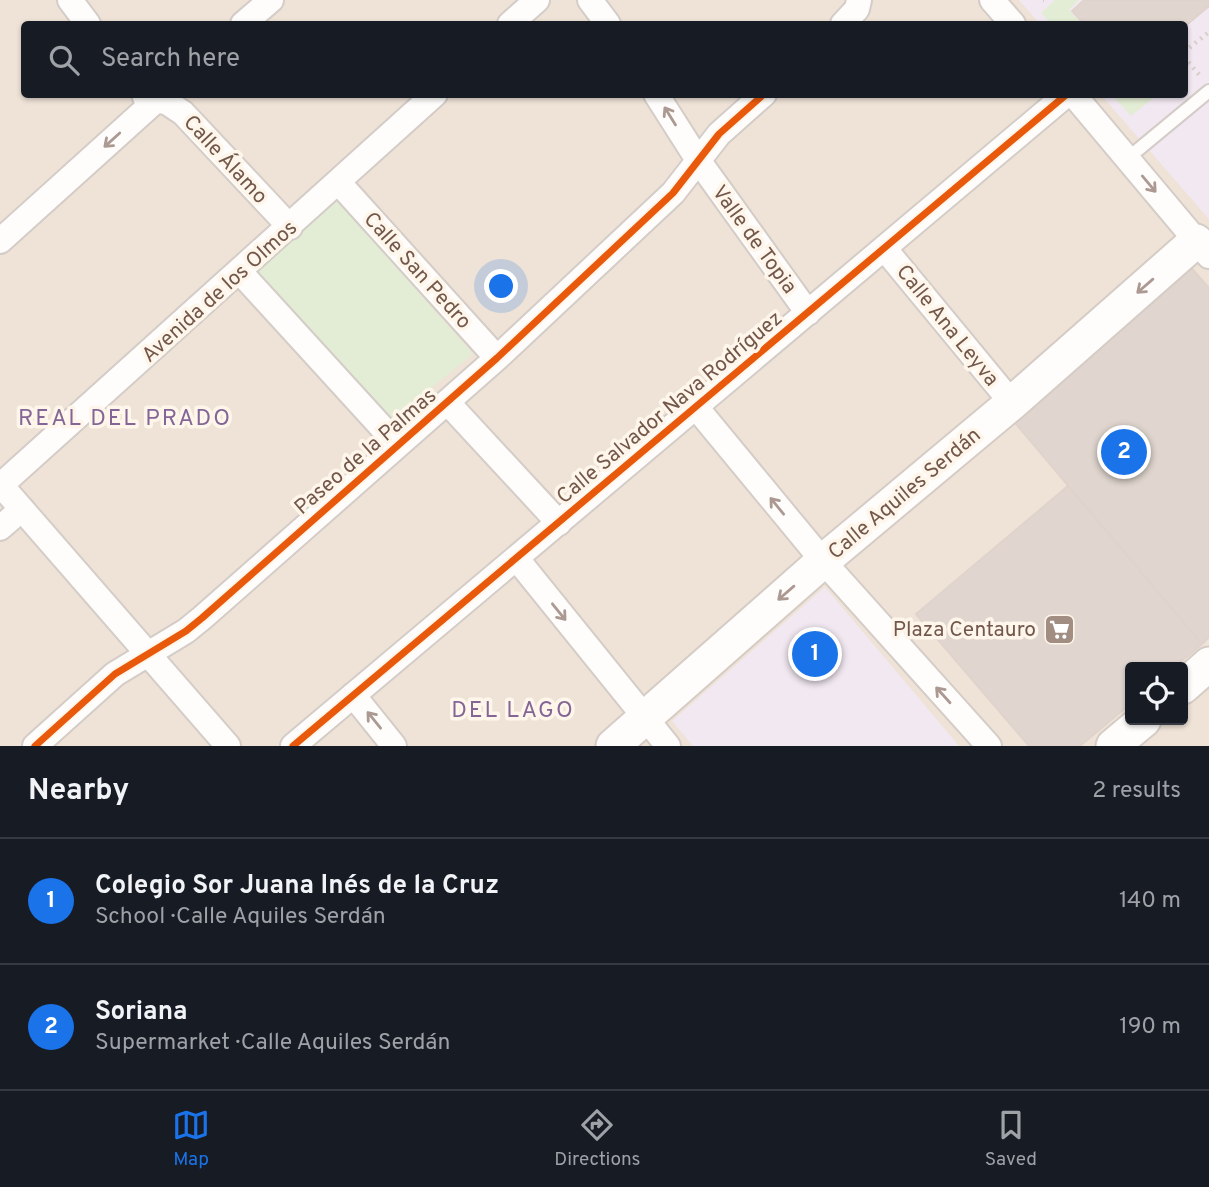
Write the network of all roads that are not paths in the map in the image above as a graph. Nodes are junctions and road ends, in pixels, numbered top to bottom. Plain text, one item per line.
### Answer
1 (71, 0) edge
2 (271, 0) edge
3 (537, 0) edge
4 (590, 0) edge
5 (859, 0) edge
6 (992, 0) edge
7 (86, 21) edge
8 (246, 21) edge
9 (513, 21) edge
10 (606, 21) edge
11 (845, 21) edge
12 (1010, 21) edge
13 (1209, 91) edge
14 (152, 98) edge
15 (156, 98) edge
16 (431, 98) edge
17 (659, 98) edge
18 (760, 98) edge
19 (1062, 98) edge
20 (1076, 98) edge
21 (1128, 158) junction
22 (698, 160) junction
23 (339, 183) junction
24 (290, 228) junction
25 (0, 241) edge
26 (884, 248) junction
27 (1203, 248) edge
28 (240, 272) junction
29 (808, 313) junction
30 (497, 358) junction
31 (447, 402) junction
32 (1012, 403) junction
33 (695, 406) junction
34 (398, 445) junction
35 (1, 485) edge
36 (22, 509) junction
37 (559, 523) junction
38 (0, 528) edge
39 (517, 559) junction
40 (822, 561) junction
41 (148, 653) junction
42 (1209, 664) edge
43 (1188, 683) edge
44 (353, 695) junction
45 (644, 718) junction
46 (1138, 725) edge
47 (35, 746) edge
48 (228, 746) edge
49 (293, 746) edge
50 (394, 746) edge
51 (613, 746) edge
52 (668, 746) edge
53 (989, 746) edge
54 (1112, 746) edge

1 - 7 street
2 - 8 street
3 - 9 street
4 - 10 street
5 - 11 street
6 - 12 street
13 - 21 lane
14 -> 25 street
15 - 24 street, Calle Álamo
16 - 23 street, Avenida de los Olmos
22 -> 17 street, Valle de Topia
18 - 22 street, Paseo de la Palmas
19 - 26 street, Calle Salvador Nava Rodríguez
20 - 21 street
21 -> 27 street
22 - 29 street, Valle de Topia
22 - 30 street, Paseo de la Palmas
23 - 24 street, Avenida de los Olmos
23 - 30 street, Calle San Pedro
24 - 28 street, Avenida de los Olmos
26 - 29 street, Calle Salvador Nava Rodríguez
26 - 32 street, Calle Ana Leyva
27 -> 32 street, Calle Aquiles Serdán
28 - 34 street
28 - 35 street, Avenida de los Olmos
29 - 33 street, Calle Salvador Nava Rodríguez
30 - 31 street, Paseo de la Palmas
31 - 34 street, Paseo de la Palmas
31 - 37 street
32 - 40 street, Calle Aquiles Serdán
33 - 37 street, Calle Salvador Nava Rodríguez
40 -> 33 street
34 - 41 street, Paseo de la Palmas
35 - 36 street
36 - 38 street
36 - 41 street
37 - 39 street, Calle Salvador Nava Rodríguez
39 - 44 street, Calle Salvador Nava Rodríguez
39 -> 45 street
40 -> 45 street, Calle Aquiles Serdán
53 -> 40 street
41 - 47 street, Paseo de la Palmas
41 - 48 street
42 - 43 street
44 - 49 street, Calle Salvador Nava Rodríguez
50 -> 44 street
45 - 51 street, Calle Aquiles Serdán
45 - 52 street
46 - 54 street

